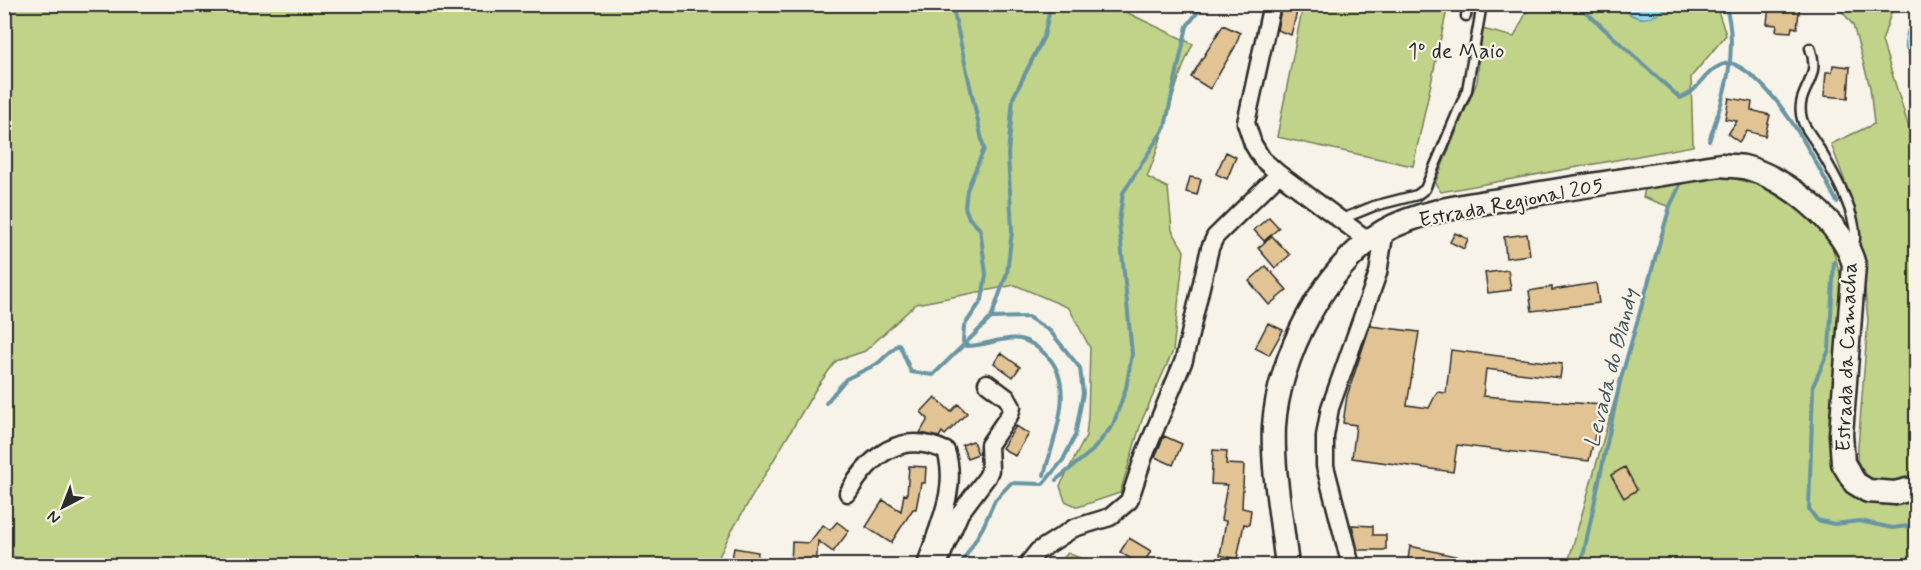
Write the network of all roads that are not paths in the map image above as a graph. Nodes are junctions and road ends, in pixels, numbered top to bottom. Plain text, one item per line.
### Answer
1 (1272, 4) edge
2 (1468, 4) edge
3 (1482, 4) edge
4 (1466, 16) dead end
5 (1810, 48) dead end
6 (1721, 165) joint
7 (1279, 174) junction
8 (1342, 219) junction
9 (1377, 236) junction
10 (1851, 255) junction
11 (987, 382) dead end
12 (1917, 488) edge
13 (849, 493) dead end
14 (926, 566) edge
15 (937, 566) edge
16 (1026, 566) edge
17 (1287, 566) edge
18 (1351, 566) edge

1 - 7 street
2 - 4 lane
3 - 8 lane
5 - 10 lane
6 - 9 main road, Estrada Regional 205
6 - 10 main road, Estrada da Camacha
7 - 8 street
7 - 16 street
8 - 9 street
9 - 17 main road, Estrada Regional 205
9 - 18 street
10 - 12 main road, Estrada da Camacha
11 - 15 street
13 - 14 street

